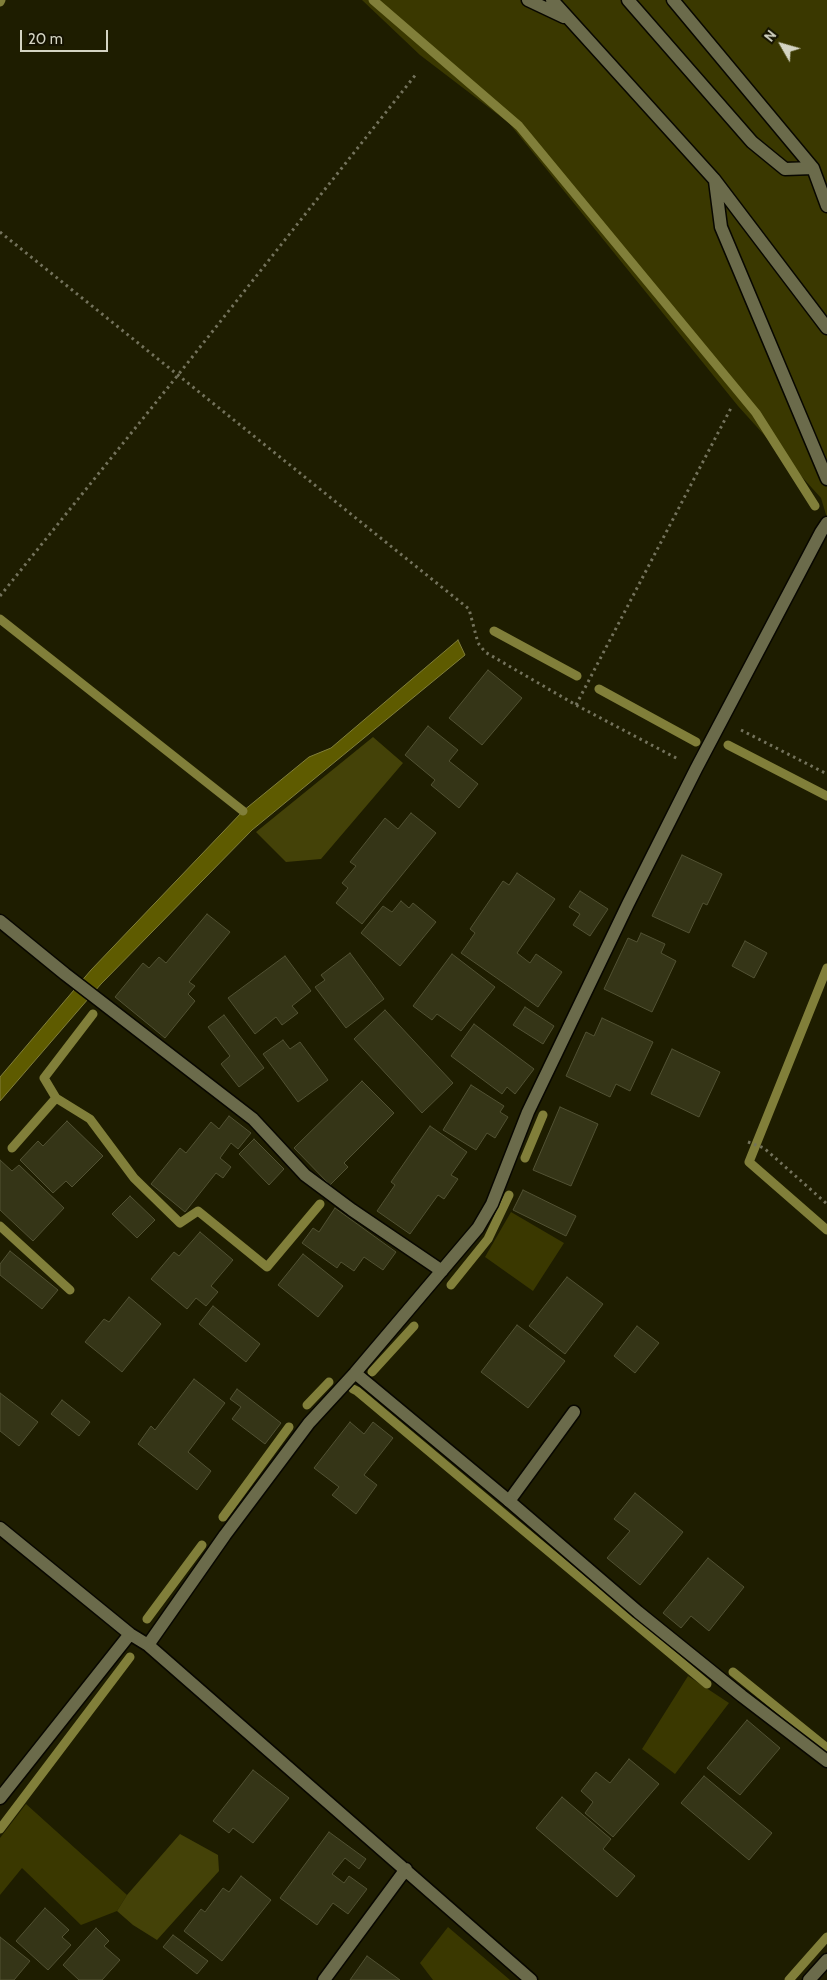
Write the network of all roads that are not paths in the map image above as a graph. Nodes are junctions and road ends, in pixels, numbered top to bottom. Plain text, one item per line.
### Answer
1 (528, 0) edge
2 (552, 0) edge
3 (628, 0) edge
4 (673, 0) edge
5 (571, 20) junction
6 (813, 168) junction
7 (714, 179) junction
8 (827, 206) edge
9 (827, 328) edge
10 (827, 479) edge
11 (827, 523) edge
12 (0, 922) edge
13 (442, 1271) junction
14 (354, 1373) junction
15 (574, 1412) dead end
16 (509, 1501) junction
17 (0, 1528) edge
18 (130, 1634) junction
19 (148, 1645) junction
20 (827, 1761) edge
21 (0, 1798) edge
22 (406, 1869) junction
23 (827, 1960) edge
24 (324, 1980) edge
25 (531, 1980) edge
26 (809, 1980) edge

1 - 5 street
2 - 5 street
3 - 6 street
4 - 6 street
5 - 7 street
6 - 8 street
7 - 9 street
7 - 10 street
11 - 13 street
12 - 13 street
13 - 14 street
14 - 16 street
14 - 19 street
15 - 16 street
16 - 20 street
17 - 18 street
18 - 19 street
18 - 21 street
19 - 22 street
22 - 24 street
22 - 25 street
23 - 26 street

